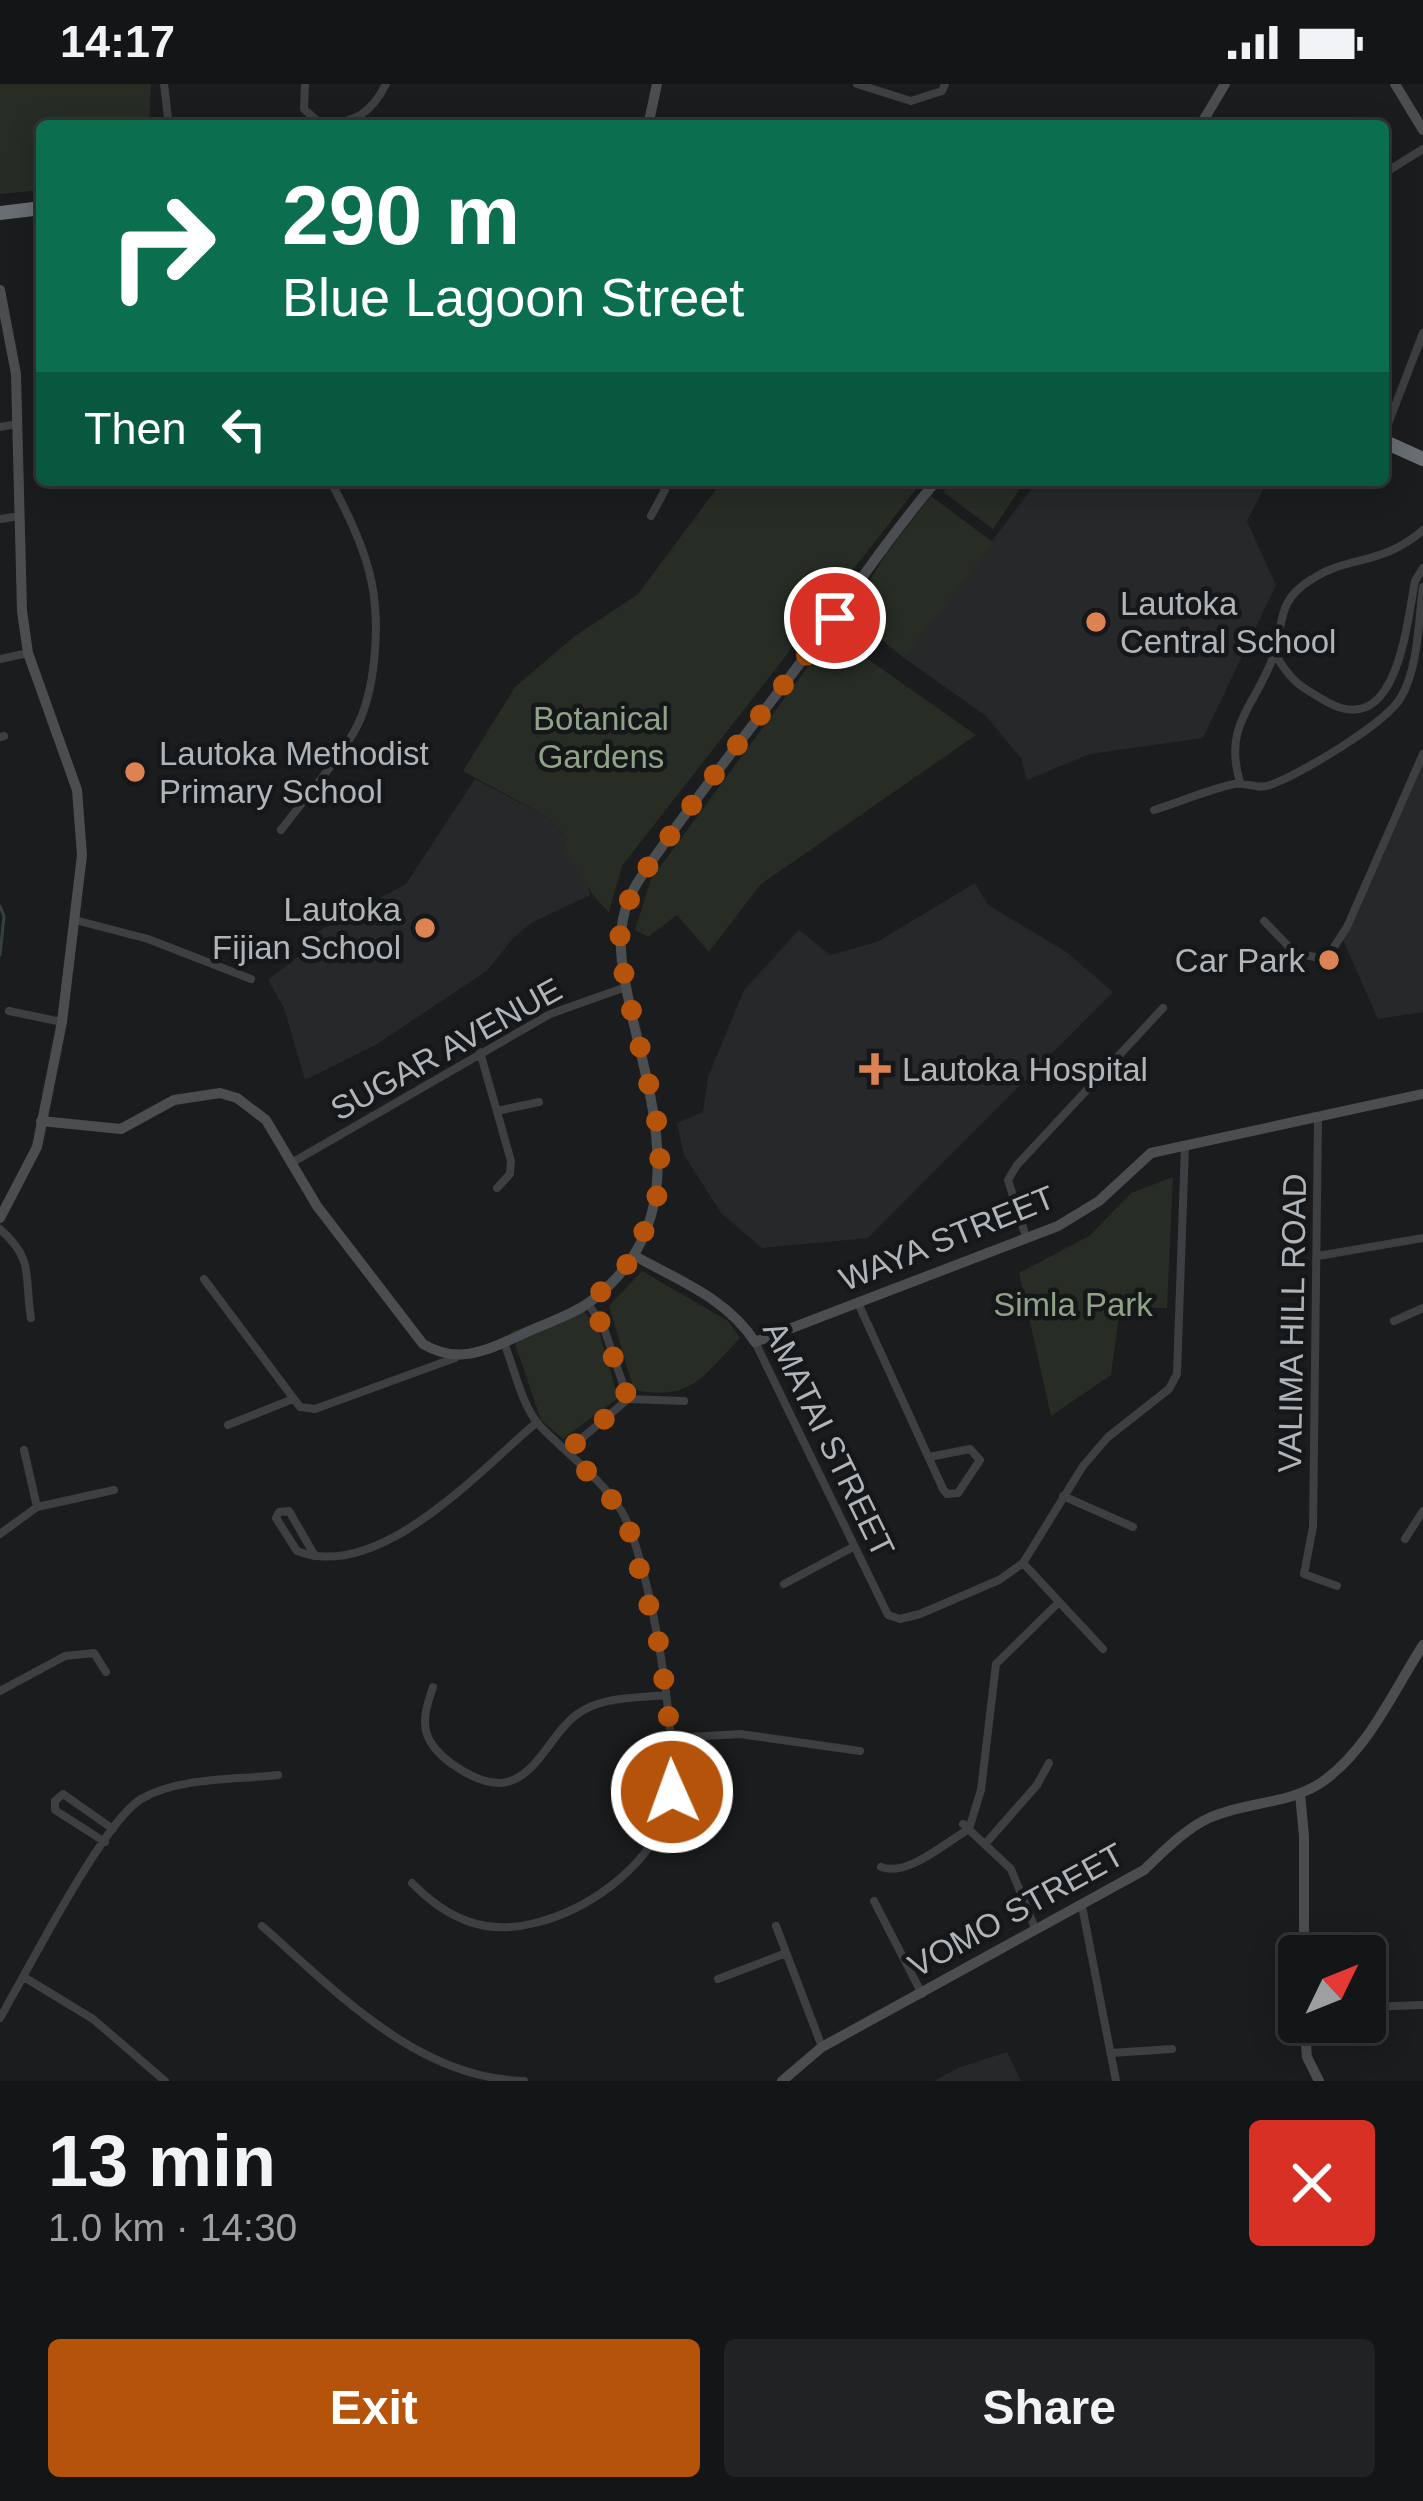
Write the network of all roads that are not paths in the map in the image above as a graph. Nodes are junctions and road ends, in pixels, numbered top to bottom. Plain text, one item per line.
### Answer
1 (164, 84) edge
2 (305, 84) edge
3 (386, 84) edge
4 (657, 84) edge
5 (857, 84) edge
6 (945, 84) edge
7 (1225, 84) edge
8 (1395, 84) edge
9 (169, 120) edge
10 (316, 120) edge
11 (354, 120) edge
12 (649, 120) edge
13 (1204, 120) edge
14 (1423, 130) edge
15 (1423, 149) edge
16 (1389, 170) edge
17 (36, 209) edge
18 (0, 213) edge
19 (0, 290) edge
20 (1423, 333) edge
21 (1389, 423) edge
22 (17, 424) junction
23 (0, 427) edge
24 (1389, 442) edge
25 (1423, 459) edge
26 (333, 486) edge
27 (663, 486) edge
28 (932, 486) edge
29 (20, 516) junction
30 (651, 516) dead end
31 (0, 519) edge
32 (1423, 530) edge
33 (1423, 568) edge
34 (1423, 587) edge
35 (28, 653) junction
36 (1275, 654) junction
37 (0, 659) edge
38 (1423, 754) edge
39 (1240, 782) junction
40 (1154, 810) dead end
41 (281, 830) dead end
42 (74, 920) junction
43 (1264, 921) dead end
44 (251, 979) dead end
45 (626, 987) junction
46 (1163, 1008) dead end
47 (9, 1011) dead end
48 (62, 1022) junction
49 (479, 1052) junction
50 (1423, 1094) edge
51 (539, 1102) dead end
52 (496, 1111) junction
53 (1318, 1119) junction
54 (41, 1121) junction
55 (1185, 1144) junction
56 (292, 1162) junction
57 (497, 1188) dead end
58 (0, 1218) edge
59 (0, 1229) edge
60 (1026, 1237) junction
61 (1423, 1238) edge
62 (635, 1256) junction
63 (1318, 1256) junction
64 (204, 1279) dead end
65 (858, 1303) junction
66 (589, 1304) junction
67 (1423, 1308) edge
68 (32, 1318) dead end
69 (1394, 1321) dead end
70 (755, 1342) junction
71 (504, 1343) junction
72 (455, 1358) junction
73 (292, 1399) junction
74 (628, 1399) junction
75 (684, 1401) dead end
76 (536, 1423) junction
77 (228, 1425) dead end
78 (24, 1450) dead end
79 (568, 1450) junction
80 (929, 1457) junction
81 (114, 1490) dead end
82 (1063, 1496) junction
83 (38, 1507) junction
84 (1423, 1511) edge
85 (1133, 1527) dead end
86 (0, 1534) edge
87 (1405, 1539) dead end
88 (853, 1547) junction
89 (315, 1556) junction
90 (1023, 1563) junction
91 (784, 1584) dead end
92 (1336, 1586) dead end
93 (1058, 1603) junction
94 (1423, 1645) edge
95 (1103, 1649) dead end
96 (106, 1672) dead end
97 (433, 1687) dead end
98 (0, 1690) edge
99 (666, 1695) junction
100 (671, 1738) junction
101 (860, 1751) dead end
102 (1049, 1763) dead end
103 (278, 1775) dead end
104 (1300, 1794) junction
105 (966, 1827) junction
106 (113, 1828) junction
107 (104, 1842) junction
108 (986, 1843) junction
109 (881, 1867) dead end
110 (412, 1883) dead end
111 (874, 1901) dead end
112 (1082, 1906) junction
113 (262, 1926) dead end
114 (776, 1926) dead end
115 (1035, 1928) junction
116 (1304, 1935) edge
117 (786, 1953) junction
118 (24, 1977) junction
119 (718, 1979) dead end
120 (922, 1994) junction
121 (1423, 2005) edge
122 (1386, 2006) edge
123 (0, 2018) edge
124 (1306, 2043) edge
125 (822, 2047) junction
126 (1172, 2049) dead end
127 (1111, 2053) junction
128 (165, 2081) edge
129 (524, 2081) edge
130 (782, 2081) edge
131 (1116, 2081) edge
132 (1318, 2081) edge

1 - 9 street
2 - 10 street
3 - 11 street
4 - 12 main road
5 - 6 street
7 - 13 main road
8 - 14 main road
15 - 16 street
17 - 18 highway
19 - 22 main road
20 - 21 street
22 - 23 street
22 - 29 main road
24 - 25 highway
26 - 41 street
27 - 30 street
28 - 45 main road
29 - 31 street
29 - 35 main road
32 - 36 street
33 - 36 street
34 - 39 street
35 - 37 street
35 - 42 main road
36 - 39 street
38 - 43 street
39 - 40 street
42 - 44 street
42 - 48 main road
45 - 49 street, SUGAR AVENUE
45 - 62 main road
46 - 60 street
47 - 48 street
48 - 54 main road
49 - 52 street
49 - 56 street, SUGAR AVENUE
50 - 53 main road, WAYA STREET
51 - 52 street
52 - 57 street
53 - 55 main road, WAYA STREET
53 - 63 street, VALIMA HILL ROAD
54 - 56 main road
54 - 58 main road
55 - 60 main road, WAYA STREET
55 - 82 street
56 - 72 main road
59 - 68 street
60 - 65 main road, WAYA STREET
61 - 63 street
62 - 66 main road
62 - 70 main road, AMATAI STREET
63 - 92 street, VALIMA HILL ROAD
64 - 73 street
65 - 70 main road, WAYA STREET
65 - 80 street
66 - 71 main road
66 - 74 street
67 - 69 street
70 - 88 street, AMATAI STREET
71 - 72 main road
71 - 76 street
72 - 73 street
73 - 77 street
74 - 75 street
74 - 79 street
76 - 79 street
76 - 89 street
78 - 83 street
79 - 99 street
80 - 80 street
81 - 83 street
82 - 85 street
82 - 90 street
83 - 86 street
84 - 87 street
88 - 90 street, AMATAI STREET
88 - 91 street
89 - 89 street
90 - 93 street
93 - 95 street
93 - 105 street
94 - 104 main road, VOMO STREET
96 - 98 street
97 - 99 street
99 - 100 street
100 - 101 street
100 - 110 street
102 - 108 street
103 - 106 street
104 - 112 main road, VOMO STREET
104 - 116 main road
105 - 108 street
105 - 109 street
106 - 107 street
106 - 107 street
107 - 118 street
108 - 115 street
111 - 120 street
112 - 115 main road, VOMO STREET
112 - 127 street
113 - 129 street
114 - 117 street
115 - 120 main road, VOMO STREET
117 - 119 street
117 - 125 street
118 - 123 street
118 - 128 street
120 - 125 main road, VOMO STREET
121 - 122 street
124 - 132 main road
125 - 130 main road, VOMO STREET
126 - 127 street
127 - 131 street

